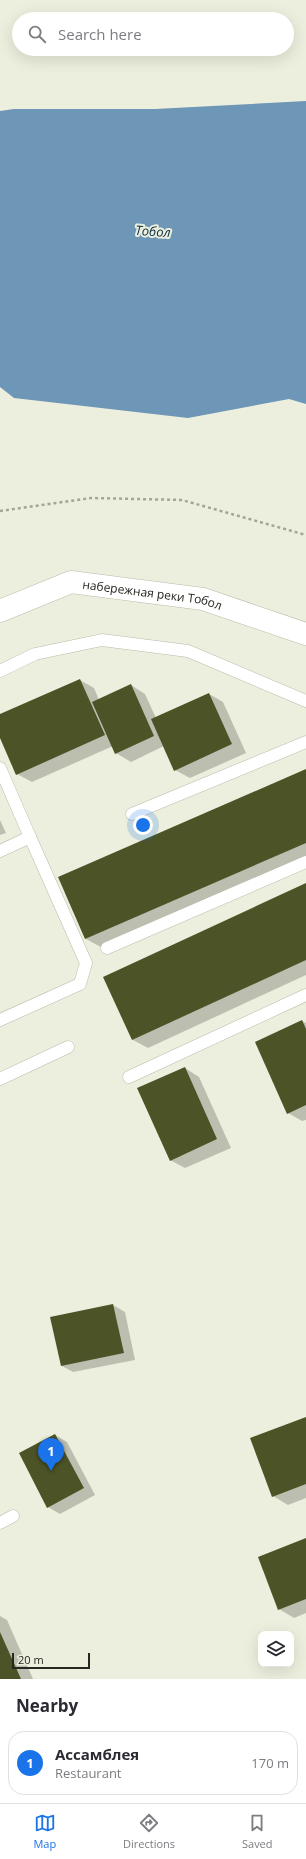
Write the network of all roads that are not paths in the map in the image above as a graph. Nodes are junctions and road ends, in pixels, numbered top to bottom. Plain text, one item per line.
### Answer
1 (0, 611) edge
2 (306, 634) edge
3 (0, 671) edge
4 (306, 701) edge
5 (306, 742) edge
6 (0, 768) edge
7 (132, 814) dead end
8 (30, 837) junction
9 (0, 851) edge
10 (306, 862) edge
11 (107, 948) dead end
12 (306, 994) edge
13 (0, 1020) edge
14 (68, 1047) dead end
15 (130, 1077) dead end
16 (0, 1079) edge
17 (13, 1516) dead end
18 (0, 1523) edge

1 - 2 street, набережная реки Тобол
3 - 4 lane
5 - 7 lane
6 - 8 lane
8 - 9 lane
8 - 13 lane
10 - 11 lane
12 - 15 lane
14 - 16 lane
17 - 18 lane

